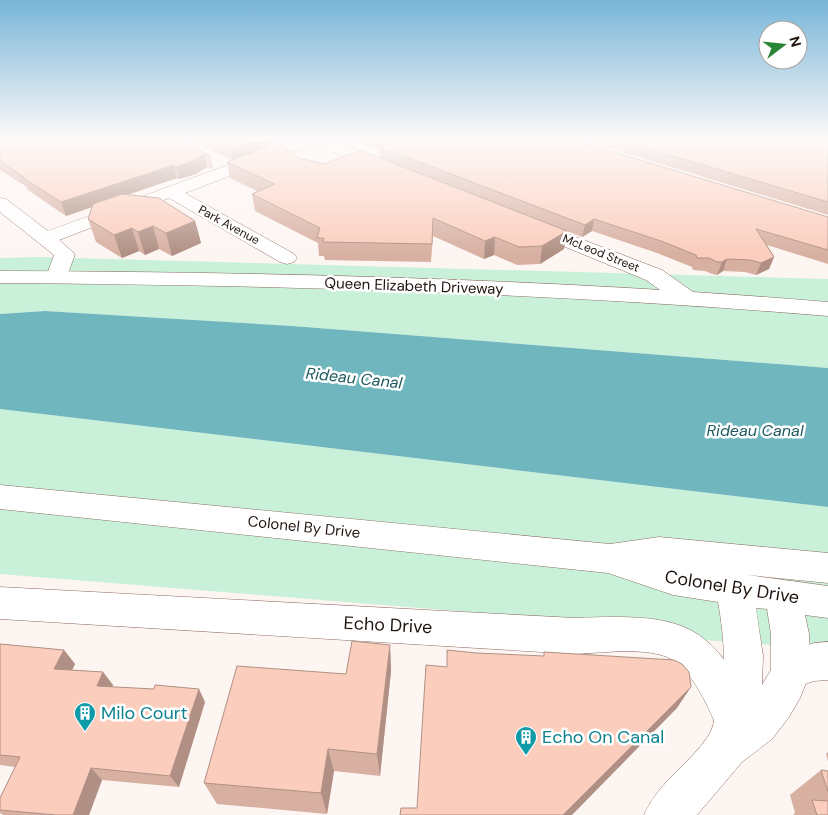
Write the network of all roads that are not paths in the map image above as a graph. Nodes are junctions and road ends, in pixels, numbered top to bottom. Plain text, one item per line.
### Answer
1 (208, 178) edge
2 (171, 192) junction
3 (0, 203) edge
4 (514, 219) edge
5 (46, 238) junction
6 (288, 258) dead end
7 (0, 277) edge
8 (58, 277) junction
9 (686, 297) junction
10 (828, 309) edge
11 (0, 497) edge
12 (828, 568) edge
13 (730, 573) junction
14 (782, 595) junction
15 (828, 602) edge
16 (0, 604) edge
17 (809, 665) edge
18 (731, 734) junction
19 (667, 815) edge

1 - 2 street
2 - 5 street
2 - 6 street, Park Avenue
3 - 5 street
4 - 9 street, McLeod Street
5 - 8 street
7 - 8 street, Queen Elizabeth Driveway
8 - 9 street, Queen Elizabeth Driveway
9 - 10 street, Queen Elizabeth Driveway
11 - 13 street, Colonel By Drive
12 - 13 street, Colonel By Drive
13 - 14 street, Colonel By Drive
13 - 18 street
14 - 15 street, Colonel By Drive
14 - 17 street
16 - 18 street, Echo Drive
17 - 18 street
18 - 19 street

